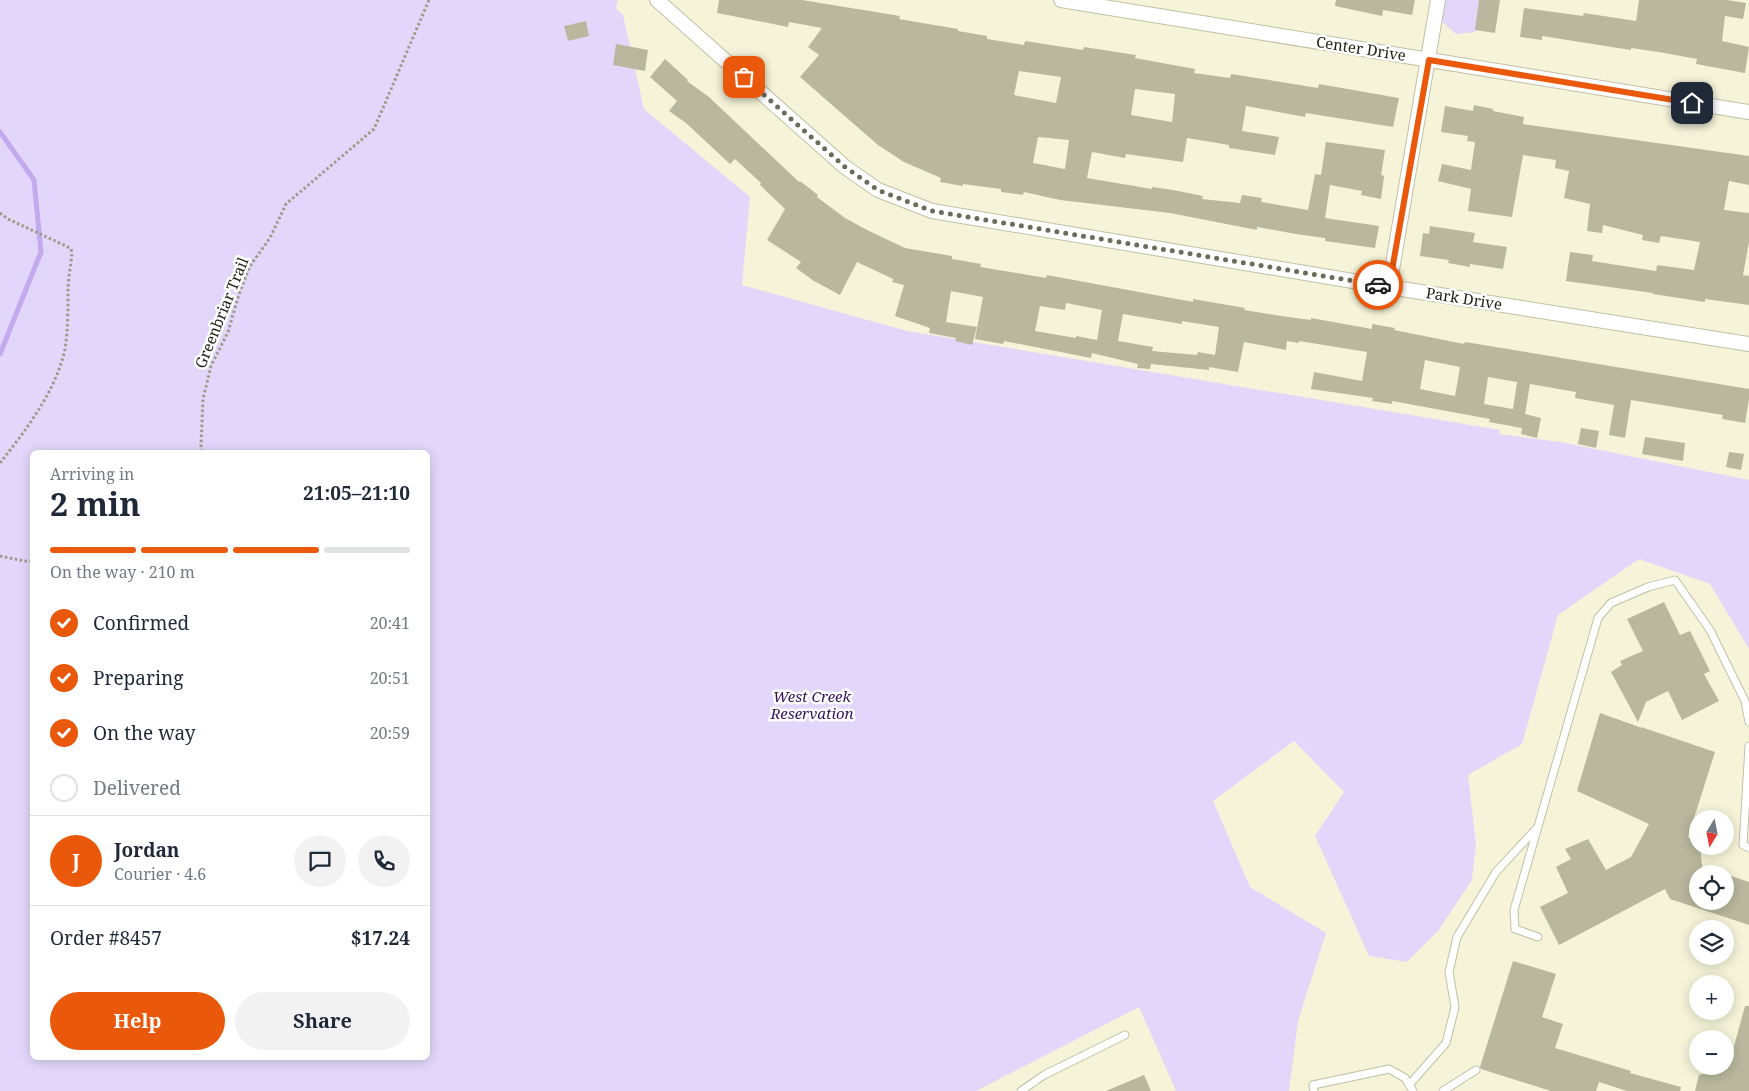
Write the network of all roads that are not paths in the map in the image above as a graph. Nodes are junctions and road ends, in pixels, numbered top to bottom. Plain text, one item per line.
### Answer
1 (657, 0) edge
2 (1061, 0) edge
3 (1438, 0) edge
4 (1429, 60) junction
5 (1749, 112) edge
6 (1389, 287) junction
7 (1749, 344) edge
8 (1749, 722) edge
9 (1749, 746) edge
10 (1537, 828) junction
11 (1749, 848) edge
12 (1538, 937) dead end
13 (1125, 1035) dead end
14 (1476, 1070) dead end
15 (1411, 1088) edge
16 (1021, 1091) edge
17 (1314, 1091) edge
18 (1443, 1091) edge

1 - 6 street, Park Drive
2 - 4 street, Center Drive
3 - 4 street
4 - 5 street, Center Drive
4 - 6 street
6 - 7 street, Park Drive
8 - 10 lane
9 - 11 lane
10 - 12 lane
10 - 15 lane
13 - 16 lane
14 - 18 lane
15 - 17 lane

